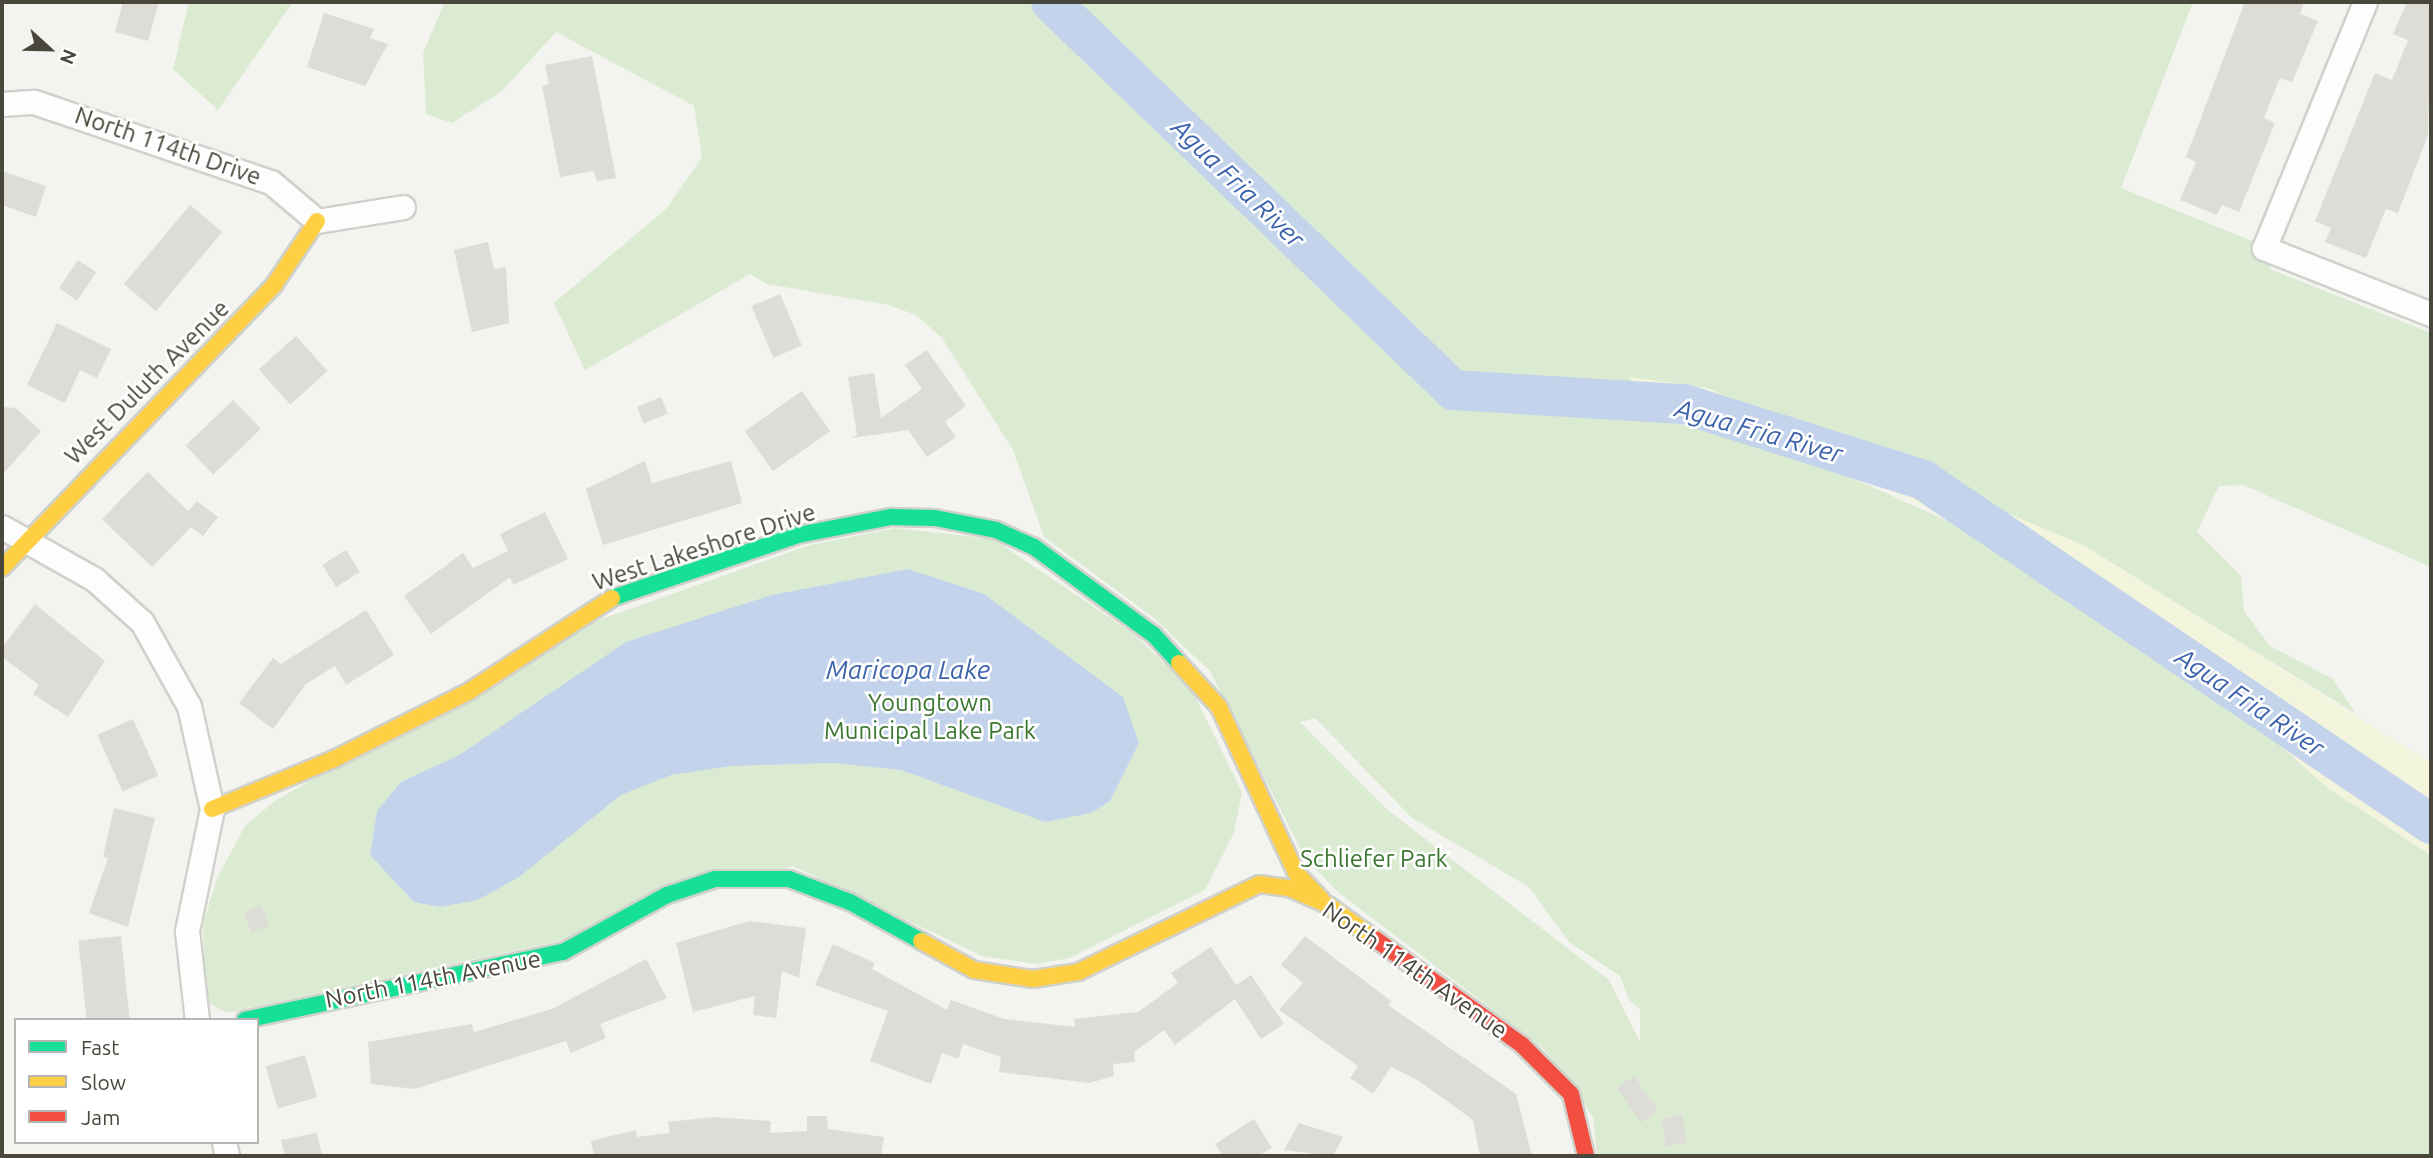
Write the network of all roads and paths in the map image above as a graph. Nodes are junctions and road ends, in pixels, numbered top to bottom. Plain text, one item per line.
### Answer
1 (2365, 2) edge
2 (2, 104) edge
3 (403, 207) dead end
4 (317, 221) junction
5 (2431, 314) edge
6 (2, 527) edge
7 (26, 537) junction
8 (2, 568) edge
9 (212, 809) junction
10 (1328, 905) junction
11 (197, 1018) edge
12 (253, 1018) edge
13 (1586, 1156) edge

1 - 5 street
2 - 4 street, North 114th Drive
3 - 4 street
4 - 7 street, West Duluth Avenue
6 - 7 street
7 - 8 street, West Duluth Avenue
7 - 9 street
9 - 10 street, West Lakeshore Drive
9 - 11 street
10 - 12 street, North 114th Avenue
10 - 13 street, North 114th Avenue

